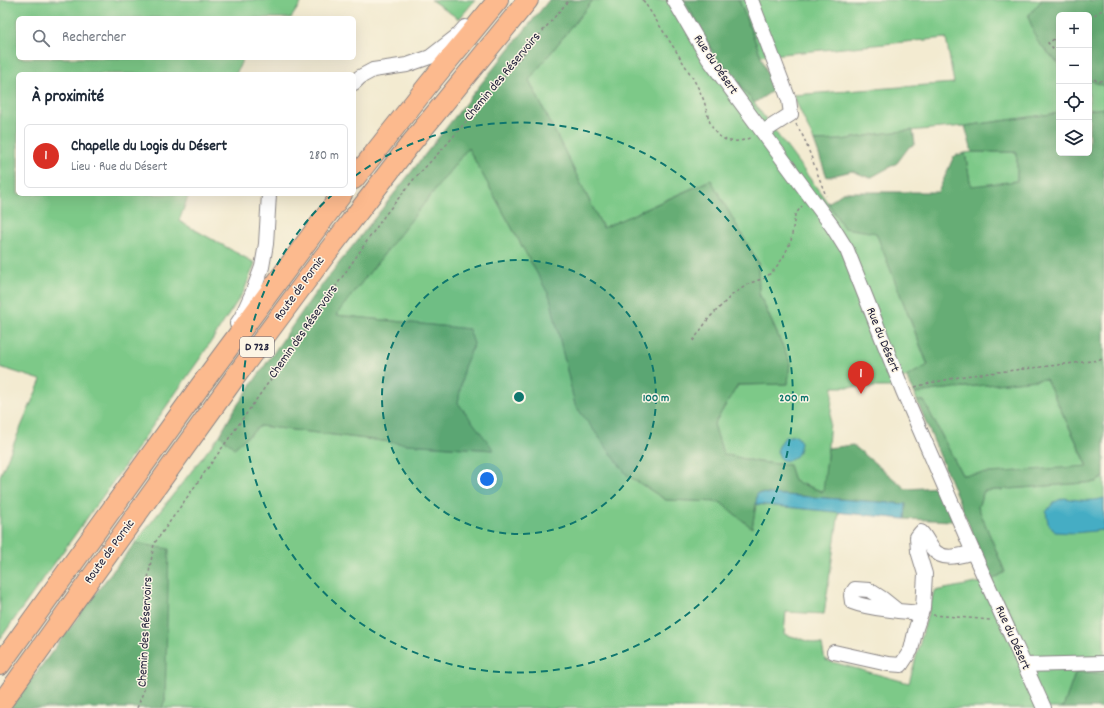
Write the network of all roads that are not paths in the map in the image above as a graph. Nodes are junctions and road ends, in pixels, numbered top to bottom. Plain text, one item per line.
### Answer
1 (498, 0) edge
2 (528, 0) edge
3 (674, 0) edge
4 (751, 0) edge
5 (482, 20) junction
6 (373, 70) junction
7 (356, 74) edge
8 (356, 81) edge
9 (763, 132) junction
10 (356, 176) edge
11 (341, 196) edge
12 (270, 197) edge
13 (201, 385) junction
14 (973, 552) junction
15 (898, 611) dead end
16 (921, 614) junction
17 (834, 652) dead end
18 (1104, 663) edge
19 (0, 665) edge
20 (1024, 665) junction
21 (0, 705) edge
22 (1044, 708) edge

1 - 5 highway
2 - 21 highway, Route de Pornic / D 723
3 - 9 street, Rue du Désert
4 - 9 street
5 - 6 street
5 - 10 highway
6 - 7 street
6 - 8 street
9 - 14 street, Rue du Désert
11 - 13 highway, Route de Pornic / D 723
12 - 13 street
13 - 19 highway, Route de Pornic / D 723
14 - 16 street
14 - 20 street, Rue du Désert
15 - 16 street
16 - 17 street
18 - 20 street
20 - 22 street, Rue du Désert

